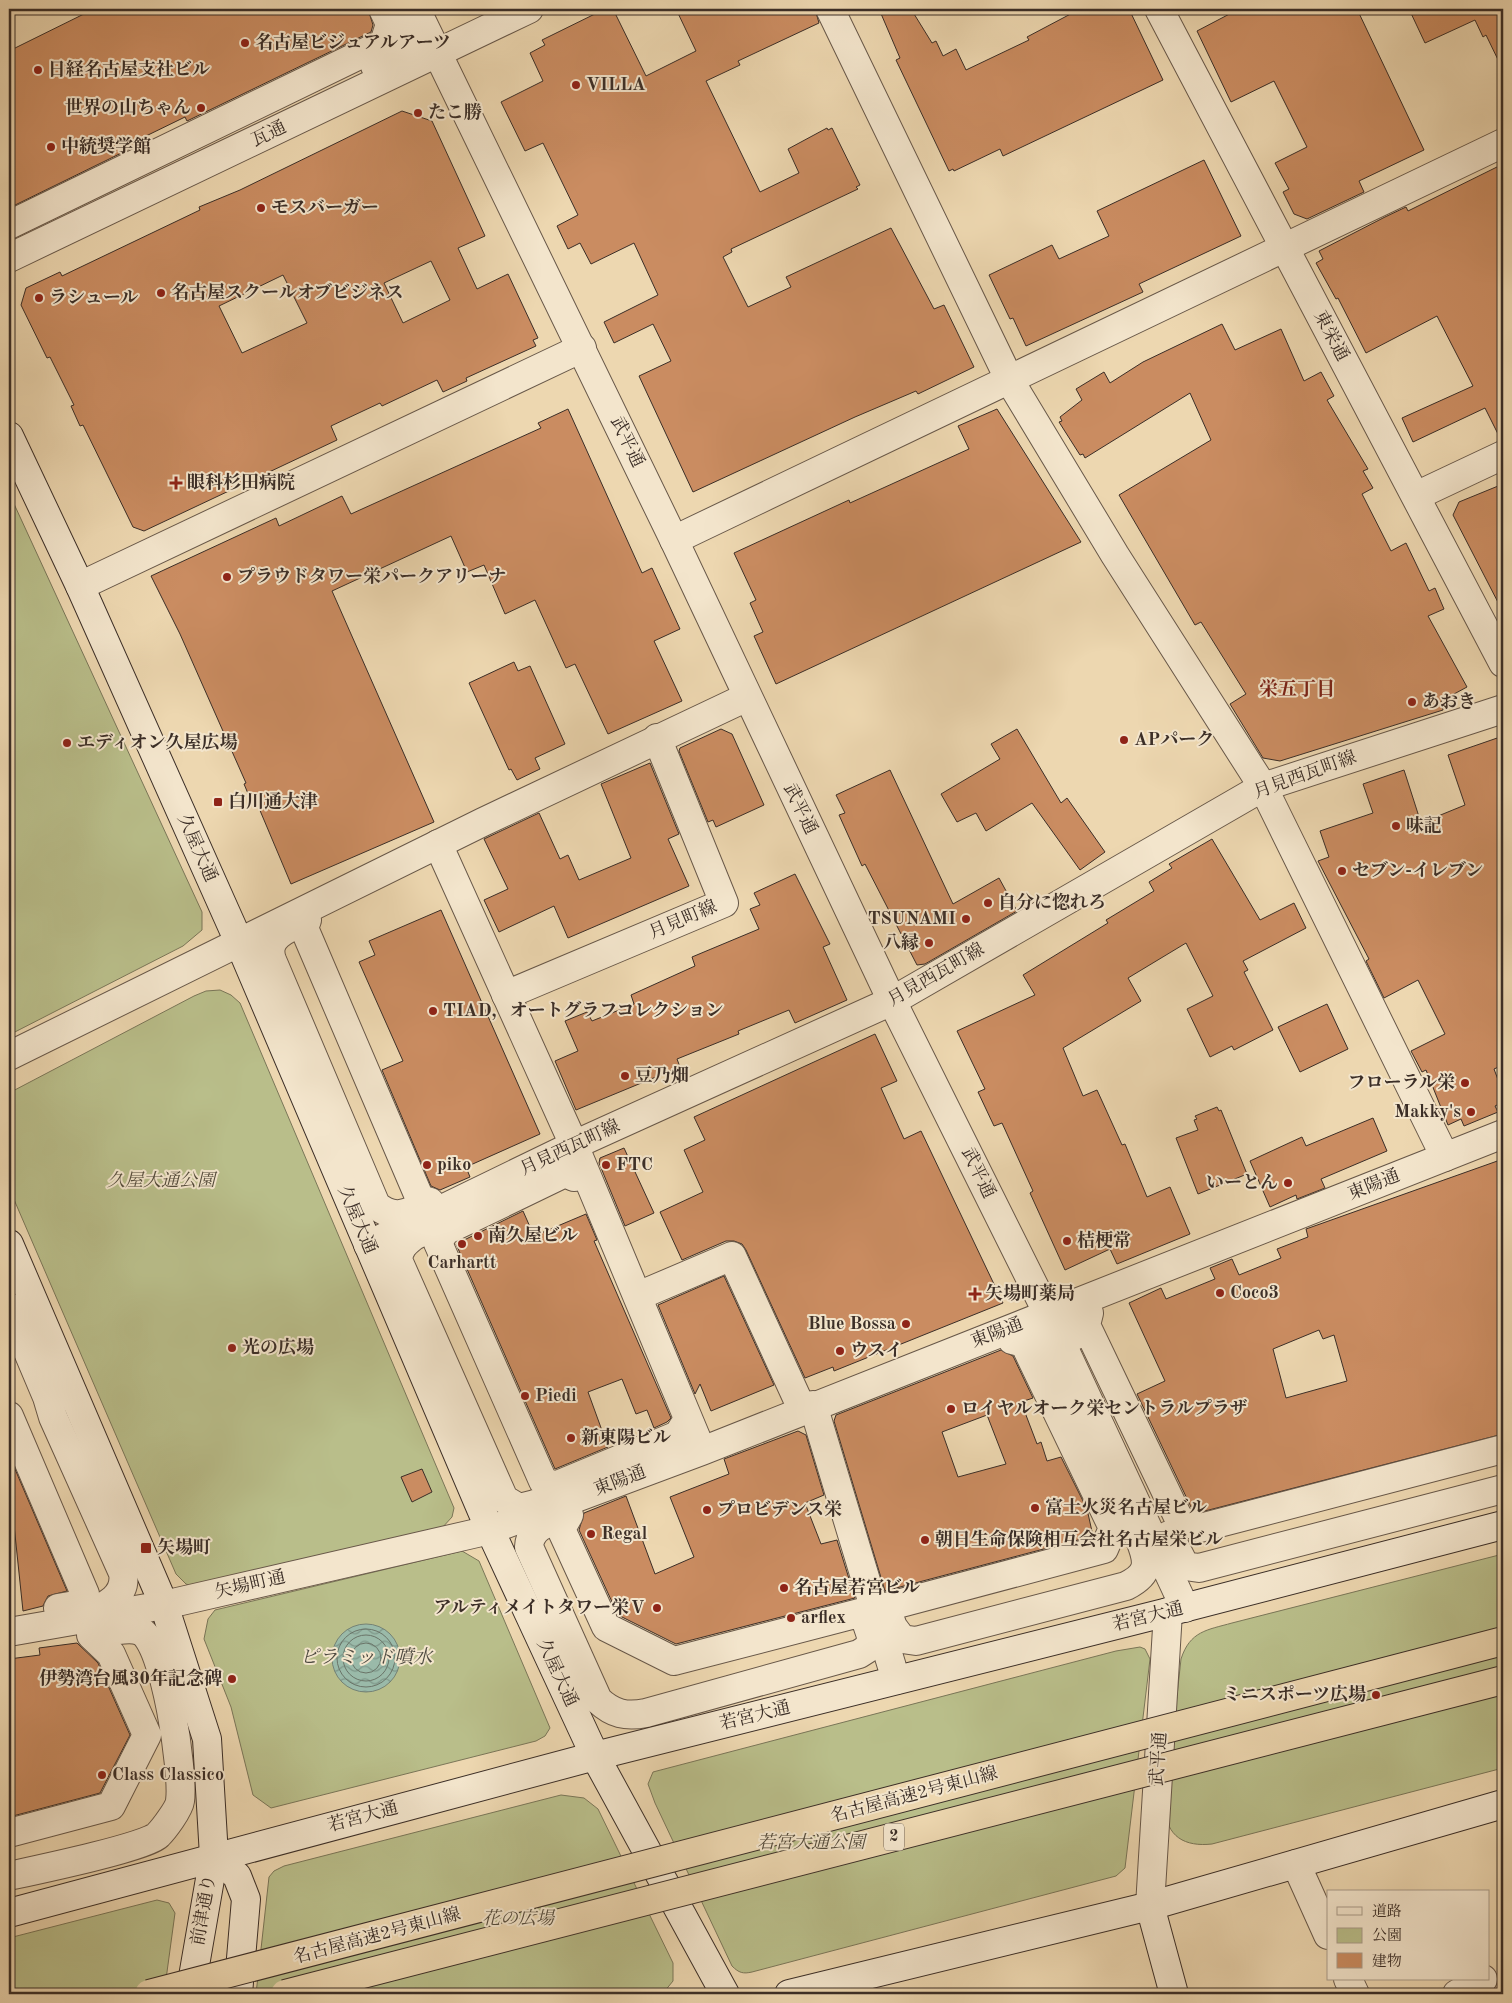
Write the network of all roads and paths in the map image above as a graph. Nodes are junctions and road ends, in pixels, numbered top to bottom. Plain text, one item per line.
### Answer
1 (383, 9) edge
2 (400, 9) edge
3 (416, 9) edge
4 (529, 9) edge
5 (830, 9) edge
6 (1163, 10) edge
7 (438, 54) junction
8 (1503, 143) edge
9 (9, 225) edge
10 (9, 242) edge
11 (1285, 248) junction
12 (9, 258) edge
13 (582, 348) junction
14 (1010, 380) junction
15 (9, 436) edge
16 (1503, 456) edge
17 (1416, 496) junction
18 (674, 540) junction
19 (80, 586) junction
20 (1503, 663) edge
21 (747, 697) junction
22 (1503, 709) edge
23 (658, 738) junction
24 (1263, 787) junction
25 (438, 844) junction
26 (304, 928) joint
27 (239, 942) junction
28 (506, 995) junction
29 (892, 1001) junction
30 (9, 1056) edge
31 (1503, 1134) edge
32 (574, 1145) junction
33 (1445, 1157) junction
34 (438, 1243) joint
35 (9, 1244) edge
36 (368, 1244) junction
37 (638, 1296) junction
38 (9, 1307) edge
39 (1048, 1314) junction
40 (807, 1407) junction
41 (9, 1416) edge
42 (1503, 1449) edge
43 (702, 1450) junction
44 (1503, 1489) edge
45 (569, 1515) joint
46 (1503, 1525) edge
47 (490, 1530) junction
48 (164, 1605) junction
49 (886, 1607) joint
50 (1177, 1610) junction
51 (9, 1616) edge
52 (9, 1624) edge
53 (9, 1632) edge
54 (1503, 1641) edge
55 (896, 1680) junction
56 (1503, 1680) edge
57 (596, 1756) junction
58 (1503, 1804) edge
59 (9, 1833) edge
60 (214, 1856) junction
61 (1296, 1864) junction
62 (9, 1876) edge
63 (1150, 1906) junction
64 (9, 1913) edge
65 (1327, 1933) edge
66 (1503, 1968) edge
67 (1490, 1975) edge
68 (1348, 1980) edge
69 (1481, 1980) edge
70 (150, 1994) edge
71 (190, 1994) edge
72 (238, 1994) edge
73 (285, 1994) edge
74 (725, 1994) edge
75 (789, 1994) edge
76 (1174, 1994) edge
77 (1355, 1994) edge
78 (1456, 1994) edge

1 - 9 street
2 - 10 street
3 - 7 street, 武平通
4 - 7 street, 瓦通
5 - 14 street
6 - 11 street, 東栄通
7 - 12 street, 瓦通
7 - 13 street, 武平通
8 - 11 street
11 - 14 street
11 - 17 street, 東栄通
13 - 18 street, 武平通
13 - 19 street
14 - 18 street
14 - 24 street
15 - 19 street, 久屋大通
16 - 17 street
17 - 20 street, 東栄通
18 - 21 street, 武平通
19 - 27 street, 久屋大通
21 - 23 street
21 - 29 street, 武平通
22 - 24 street, 月見西瓦町線
23 - 25 street
23 - 28 street, 月見町線
24 - 29 street, 月見西瓦町線
24 - 33 street
25 - 27 street
25 - 28 street
26 - 26 street
27 - 30 street
27 - 36 street, 久屋大通
28 - 32 street
29 - 32 street, 月見西瓦町線
29 - 39 street, 武平通
31 - 33 street, 東陽通
32 - 36 street, 月見西瓦町線
32 - 37 street
33 - 39 street, 東陽通
34 - 34 street
35 - 48 street
36 - 47 street, 久屋大通
37 - 40 street
37 - 43 street
38 - 52 street
39 - 40 street, 東陽通
39 - 50 street, 武平通
40 - 43 street, 東陽通
40 - 55 street
41 - 51 street
42 - 44 street
43 - 47 street, 東陽通
45 - 45 street
46 - 50 street, 若宮大通
47 - 48 street, 矢場町通
47 - 57 street, 久屋大通
48 - 53 street, 矢場町通
48 - 60 street
49 - 49 street
50 - 55 street, 若宮大通
50 - 63 street, 武平通
54 - 70 highway, 名古屋高速2号東山線 / 2, bridge
55 - 57 street, 若宮大通
56 - 73 highway, 名古屋高速2号東山線 / 2, bridge
57 - 60 street, 若宮大通
57 - 74 street, 久屋大通
58 - 61 street
59 - 62 street
60 - 64 street, 若宮大通
60 - 71 street, 前津通り
60 - 72 street, 前津通り
61 - 63 street
61 - 65 street
63 - 75 street
63 - 76 street, 武平通
66 - 67 street
68 - 77 street
69 - 78 street

